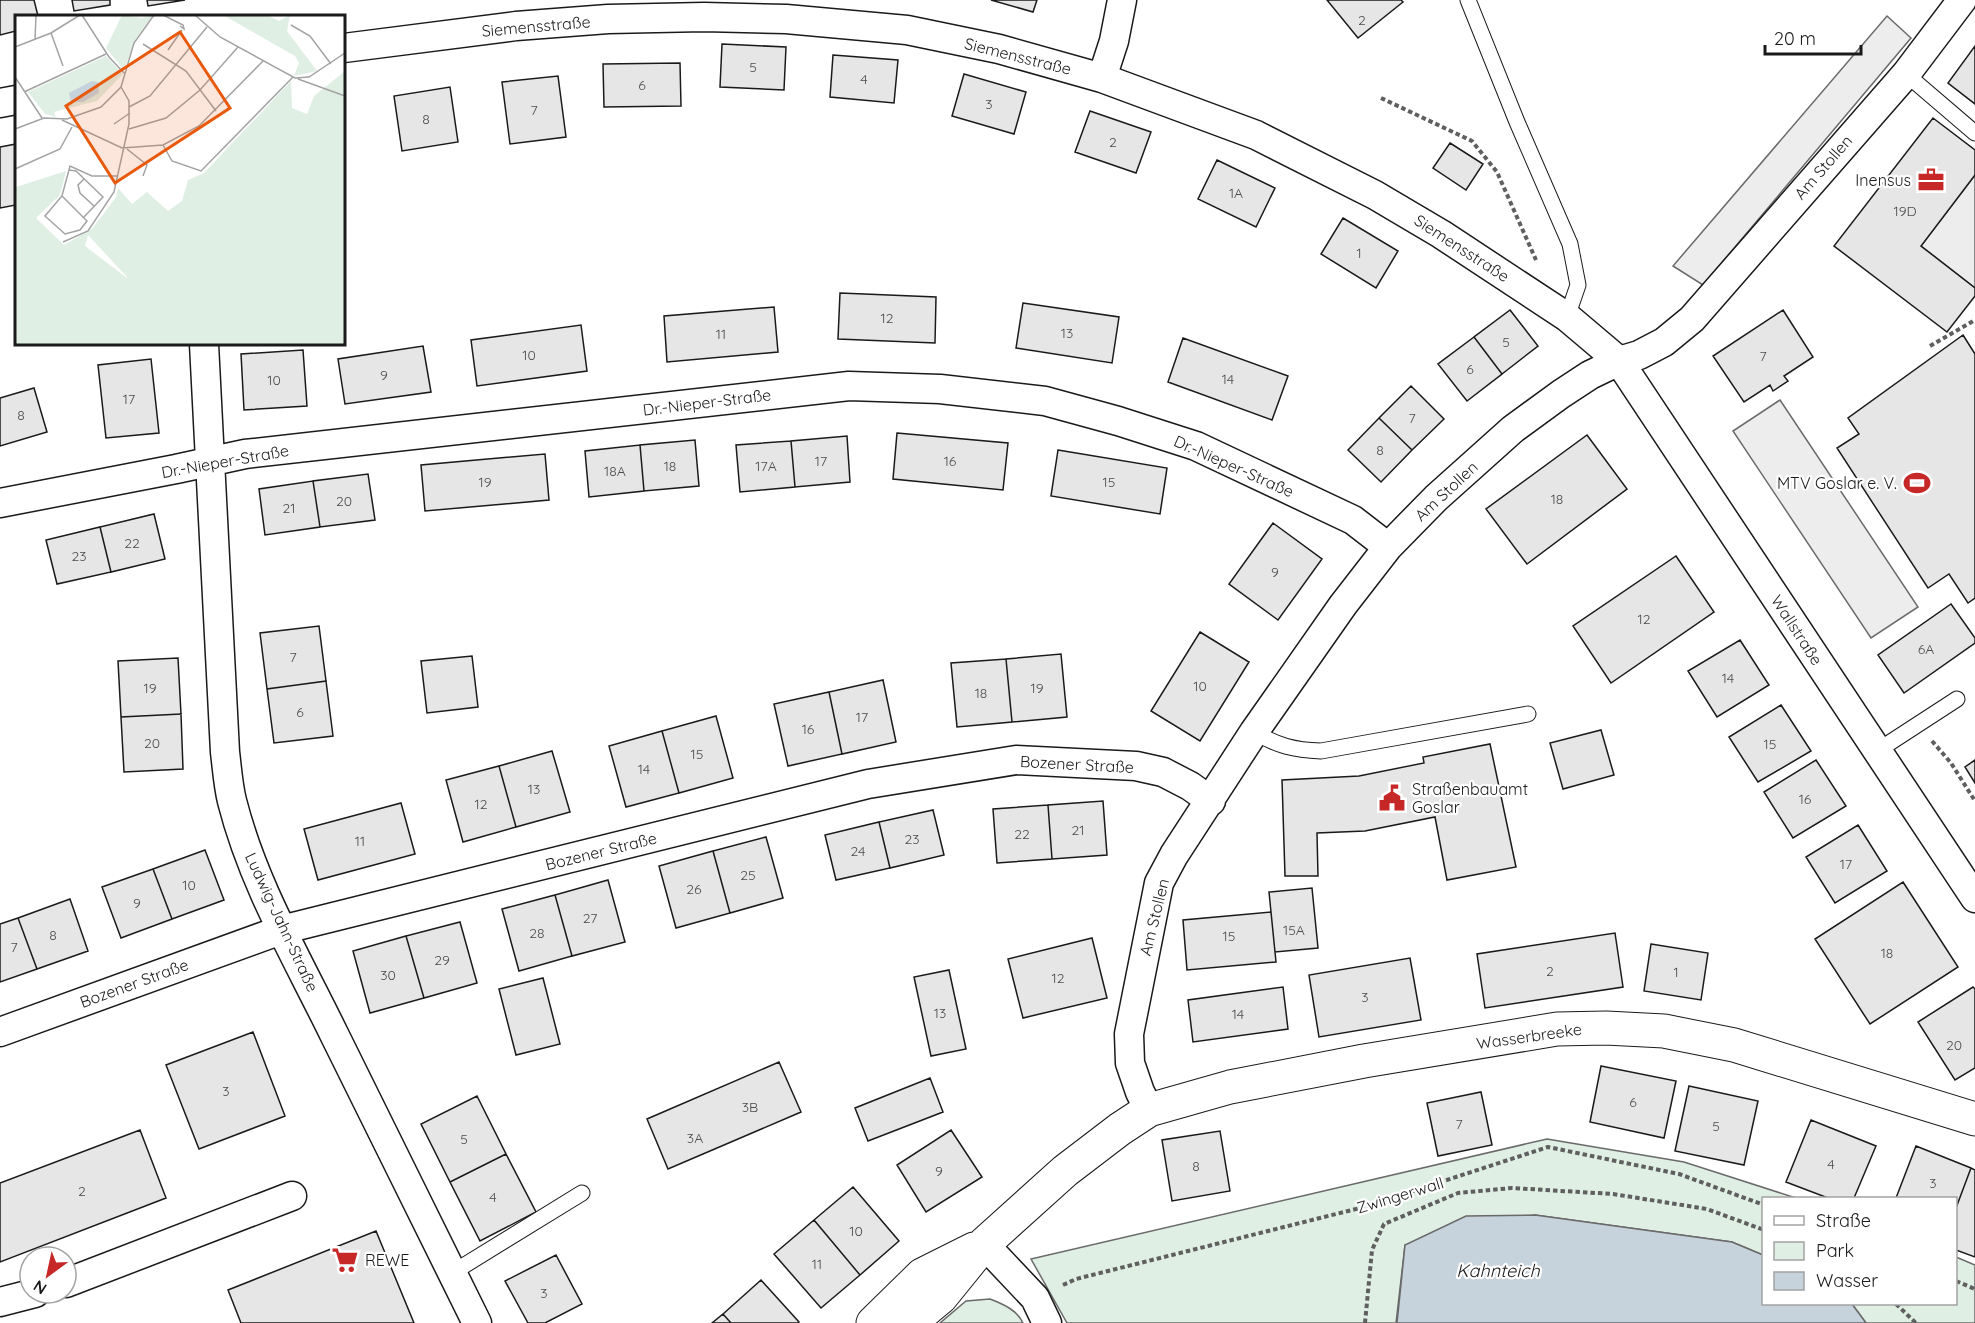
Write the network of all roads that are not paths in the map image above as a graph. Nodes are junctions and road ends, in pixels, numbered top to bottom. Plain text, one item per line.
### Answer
1 (1122, 0) edge
2 (1468, 0) edge
3 (1962, 0) edge
4 (345, 48) edge
5 (1906, 74) junction
6 (1102, 78) junction
7 (15, 100) edge
8 (0, 102) edge
9 (1975, 133) edge
10 (1567, 317) junction
11 (204, 345) edge
12 (1619, 361) junction
13 (209, 460) junction
14 (0, 503) edge
15 (1388, 547) junction
16 (1957, 699) dead end
17 (1528, 714) dead end
18 (1254, 732) junction
19 (1877, 751) junction
20 (1211, 801) junction
21 (1975, 898) edge
22 (281, 930) junction
23 (0, 1032) edge
24 (1149, 1110) junction
25 (1975, 1119) edge
26 (582, 1193) dead end
27 (292, 1196) dead end
28 (984, 1244) junction
29 (452, 1273) junction
30 (78, 1278) edge
31 (18, 1297) edge
32 (0, 1302) edge
33 (1041, 1311) edge
34 (477, 1323) edge
35 (873, 1323) edge
36 (910, 1323) edge

1 - 6 street
2 - 10 lane
3 - 5 street, Am Stollen
4 - 6 street, Siemensstraße
5 - 9 lane
5 - 12 street, Am Stollen
6 - 10 street, Siemensstraße
7 - 8 street
10 - 12 street, Siemensstraße
11 - 13 street, Ludwig-Jahn-Straße
12 - 15 street, Am Stollen
12 - 19 street, Wallstraße
13 - 14 street, Dr.-Nieper-Straße
13 - 15 street, Dr.-Nieper-Straße
13 - 22 street, Ludwig-Jahn-Straße
15 - 18 street, Am Stollen
16 - 19 lane
17 - 18 lane
18 - 20 street, Am Stollen
19 - 21 street, Wallstraße
20 - 22 street, Bozener Straße
20 - 24 street, Am Stollen
22 - 23 street, Bozener Straße
22 - 29 street, Ludwig-Jahn-Straße
24 - 25 main road, Wasserbreeke
24 - 28 main road
26 - 29 lane
27 - 30 street
28 - 33 street
28 - 35 main road
28 - 36 main road
29 - 34 street, Ludwig-Jahn-Straße
31 - 32 street

